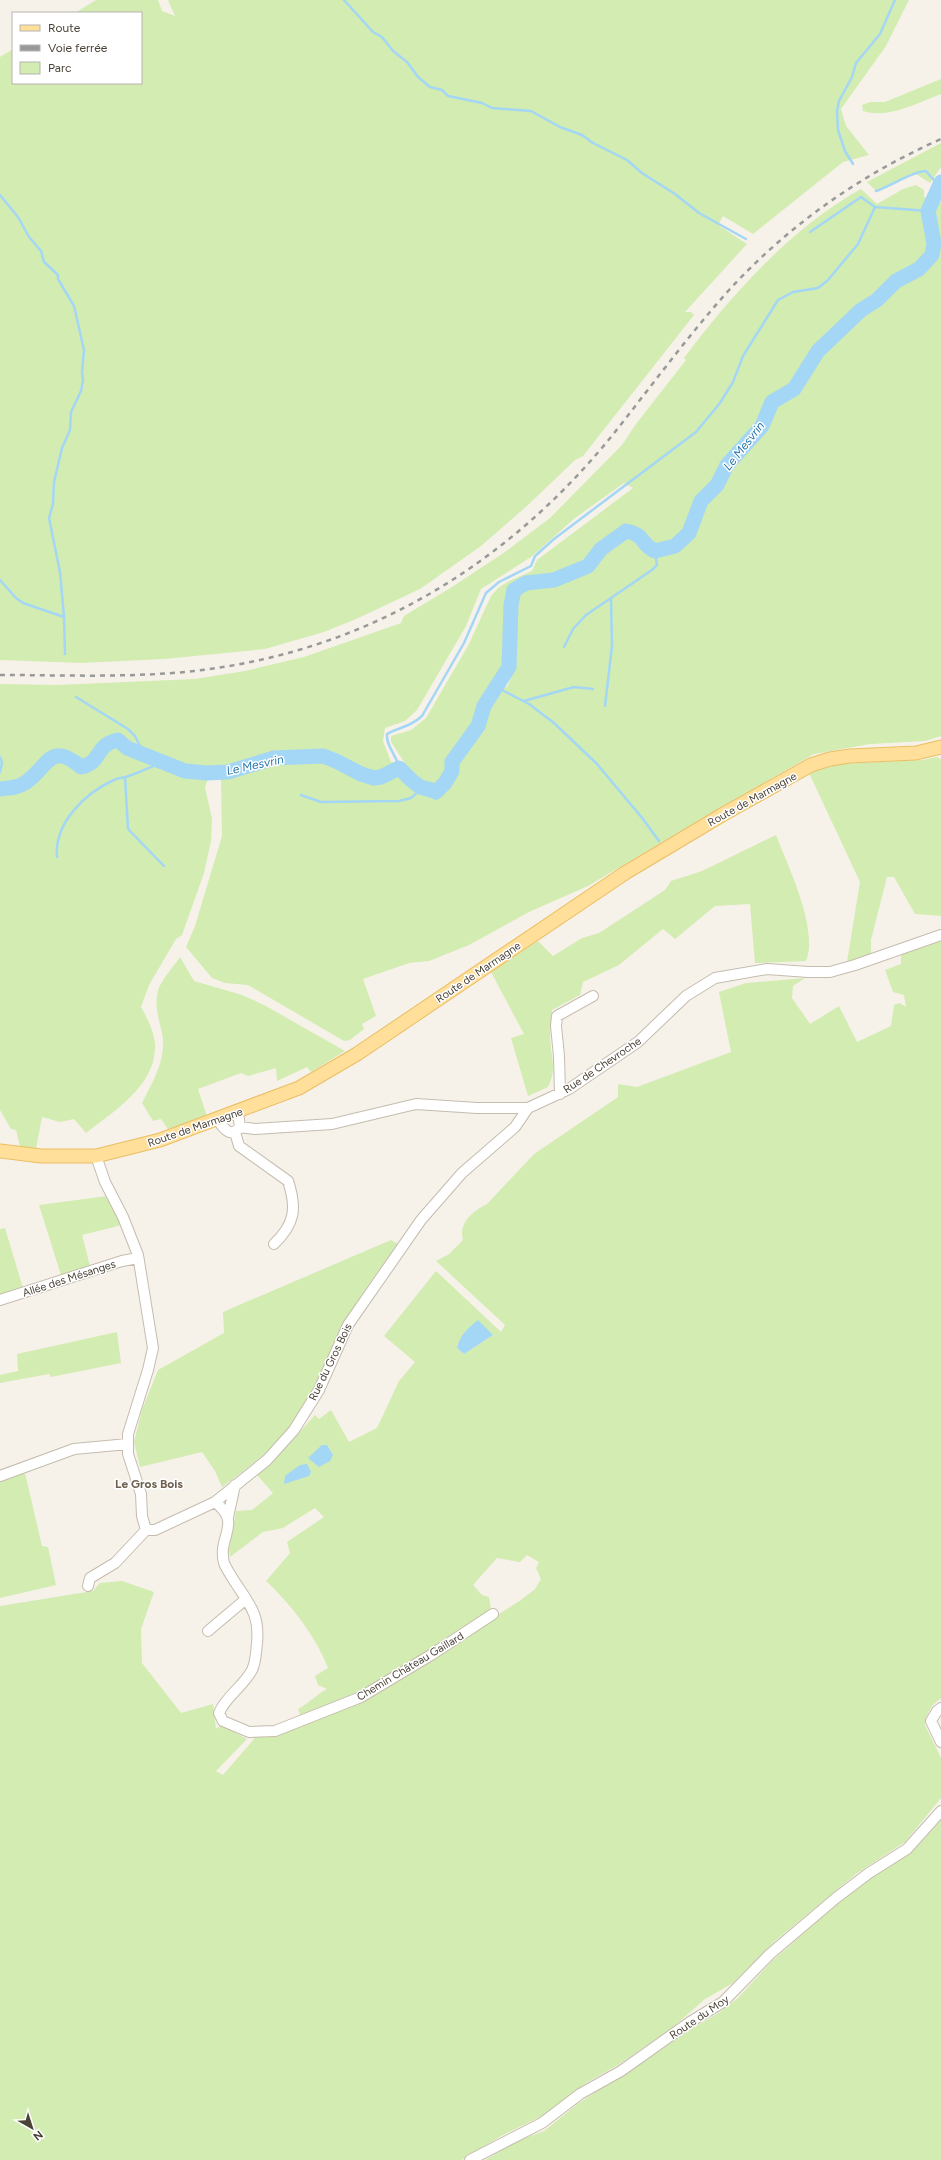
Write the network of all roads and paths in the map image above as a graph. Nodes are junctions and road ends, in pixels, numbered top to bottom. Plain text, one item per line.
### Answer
1 (941, 747) edge
2 (941, 935) edge
3 (593, 996) dead end
4 (560, 1094) junction
5 (528, 1108) junction
6 (238, 1113) junction
7 (218, 1120) junction
8 (237, 1130) junction
9 (0, 1151) edge
10 (96, 1156) junction
11 (274, 1244) dead end
12 (138, 1258) junction
13 (0, 1300) edge
14 (128, 1444) junction
15 (0, 1476) edge
16 (235, 1485) junction
17 (215, 1502) junction
18 (228, 1516) junction
19 (146, 1530) junction
20 (88, 1586) dead end
21 (246, 1599) junction
22 (493, 1614) dead end
23 (208, 1630) dead end
24 (941, 1708) edge
25 (941, 1742) edge
26 (941, 1811) edge
27 (470, 2160) edge

1 - 6 main road, Route de Marmagne
2 - 4 street, Rue de Chevroche
3 - 4 street
4 - 5 street, Rue de Chevroche
5 - 8 street, Rue de Chevroche
5 - 16 street, Rue du Gros Bois
6 - 7 main road, Route de Marmagne
6 - 8 street
7 - 8 street
7 - 10 main road, Route de Marmagne
8 - 11 street
9 - 10 main road, Route de Marmagne
10 - 12 street
12 - 13 street, Allée des Mésanges
12 - 14 street
14 - 15 street
14 - 19 street
16 - 17 street, Rue du Gros Bois
16 - 18 street, Chemin Château Gaillard
17 - 18 street
17 - 19 street, Rue du Gros Bois
18 - 21 street, Chemin Château Gaillard
19 - 20 street
21 - 22 street, Chemin Château Gaillard
21 - 23 street
24 - 25 street
26 - 27 street, Route du Moy

